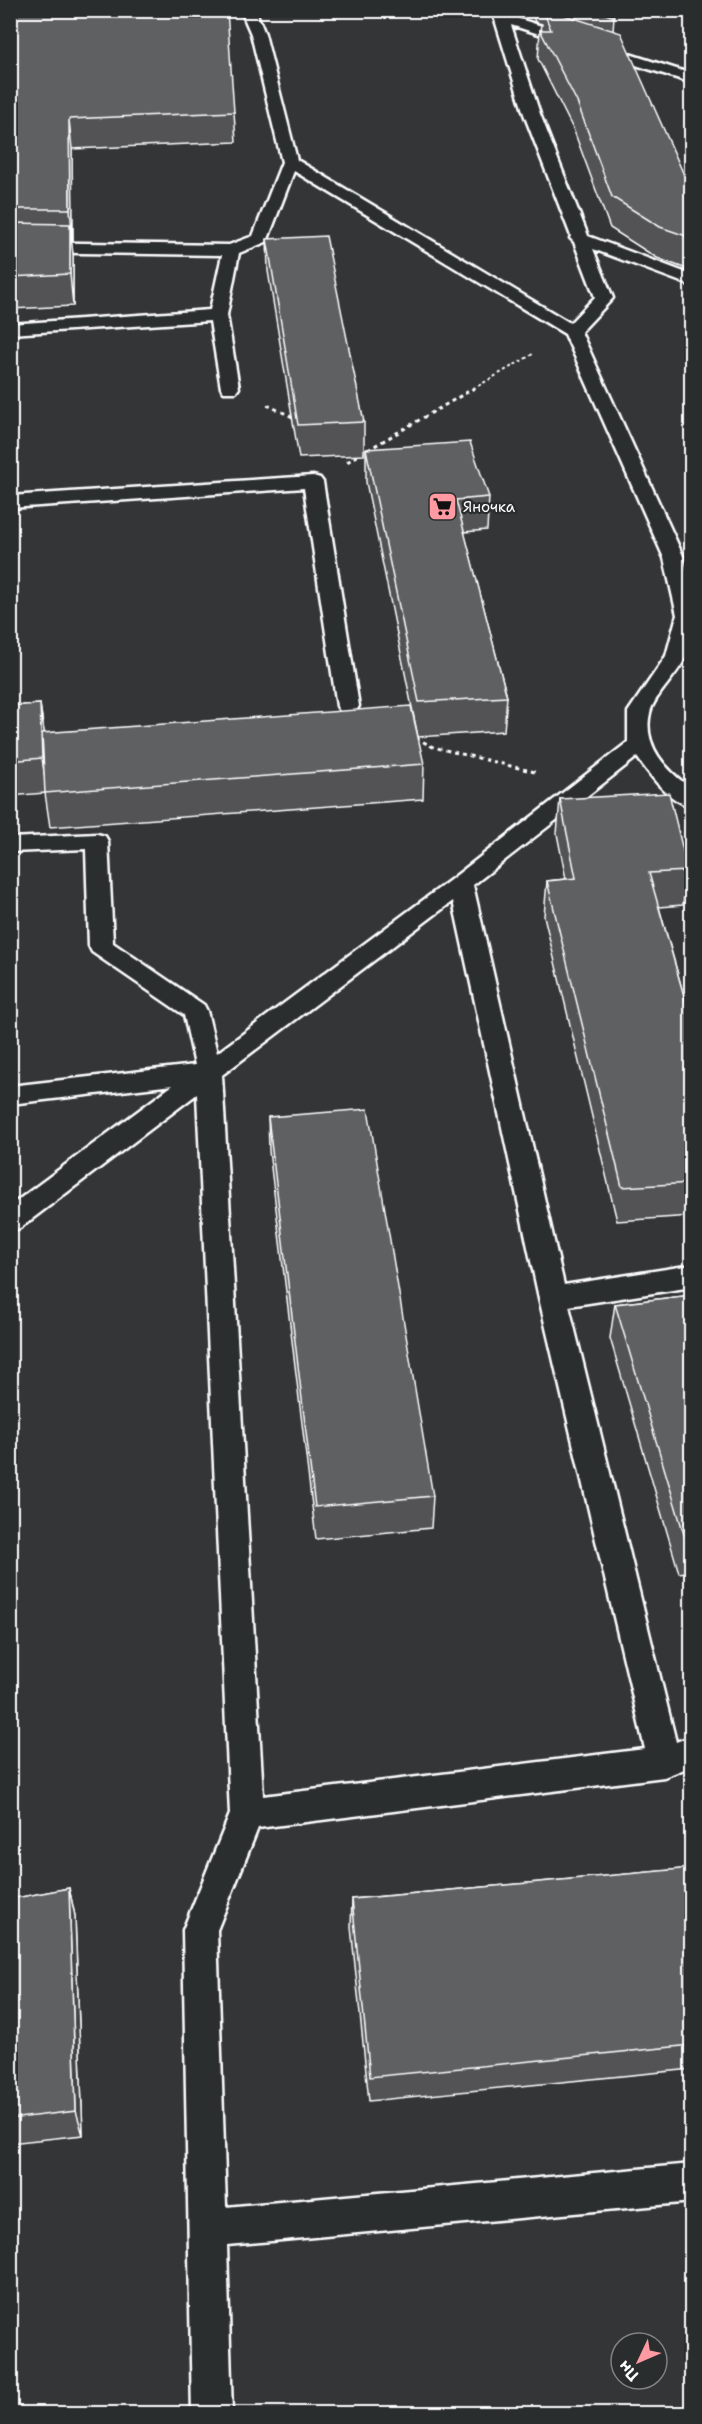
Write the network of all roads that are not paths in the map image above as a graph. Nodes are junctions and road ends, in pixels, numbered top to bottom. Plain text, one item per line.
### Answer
1 (247, 12) edge
2 (500, 14) edge
3 (692, 79) edge
4 (290, 162) junction
5 (578, 238) junction
6 (10, 247) edge
7 (231, 250) junction
8 (692, 281) edge
9 (219, 315) junction
10 (10, 329) edge
11 (572, 332) junction
12 (230, 388) road end
13 (10, 502) edge
14 (682, 562) edge
15 (348, 706) road end
16 (639, 744) junction
17 (692, 800) edge
18 (10, 845) edge
19 (461, 883) junction
20 (209, 1072) junction
21 (10, 1095) edge
22 (10, 1221) edge
23 (692, 1276) edge
24 (553, 1298) junction
25 (678, 1757) edge
26 (247, 1814) junction
27 (692, 2183) edge
28 (207, 2228) junction
29 (212, 2414) edge

1 - 4 lane
2 - 3 lane
2 - 5 lane
4 - 7 lane
4 - 11 lane
5 - 8 lane
5 - 11 lane
6 - 7 lane
7 - 9 lane
9 - 10 lane
9 - 12 lane
11 - 14 lane
13 - 15 lane
14 - 16 lane
16 - 17 lane
16 - 19 lane
18 - 20 lane
19 - 20 lane
19 - 24 lane
20 - 21 lane
20 - 22 lane
20 - 26 lane
23 - 24 lane
24 - 25 lane
25 - 26 lane
26 - 28 lane
27 - 28 lane
28 - 29 lane

